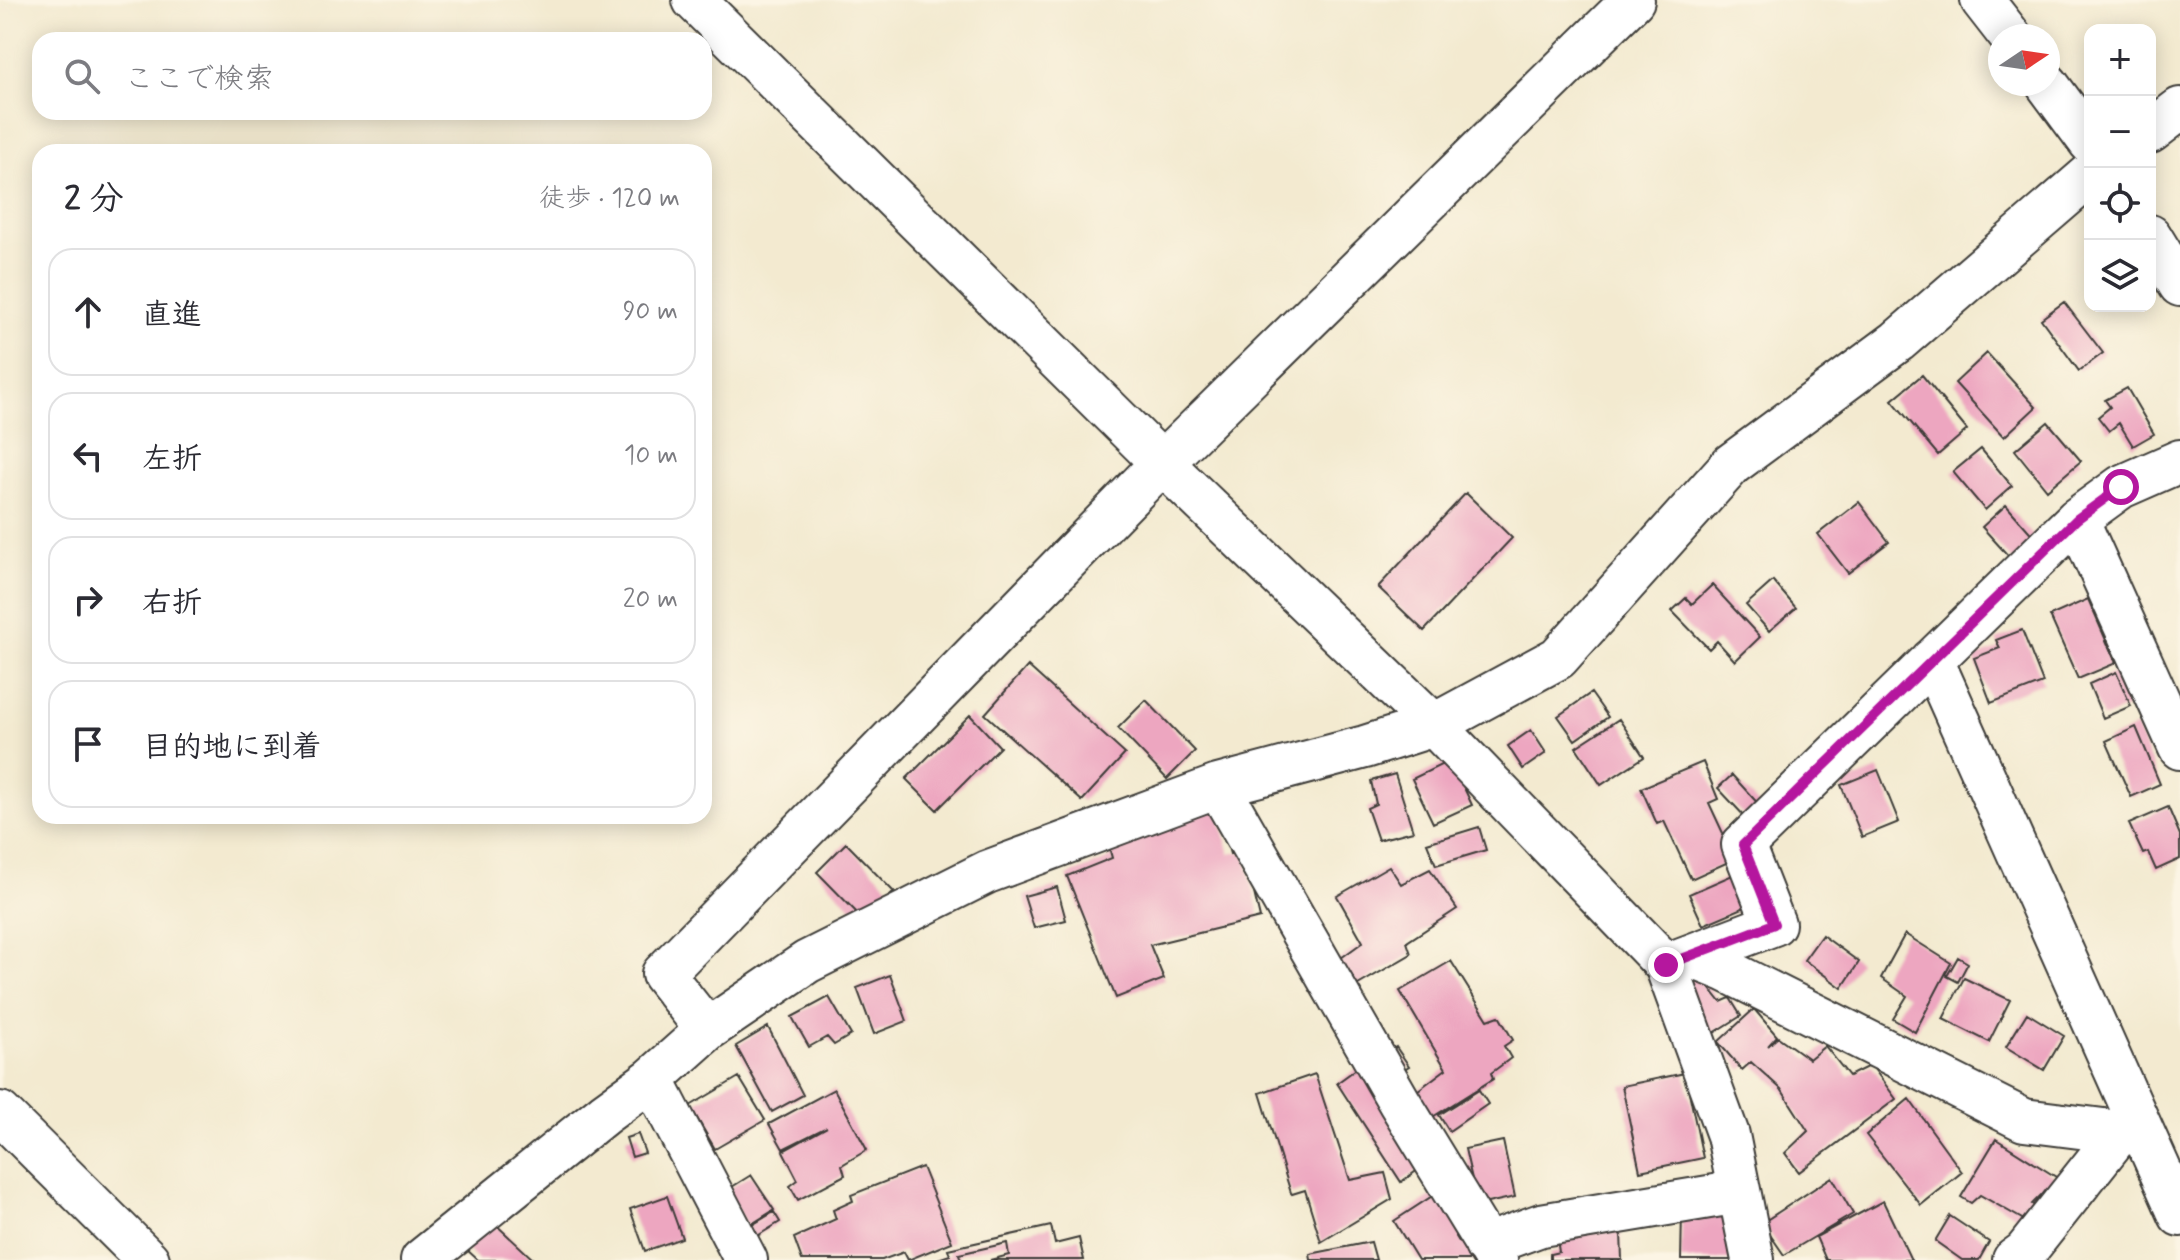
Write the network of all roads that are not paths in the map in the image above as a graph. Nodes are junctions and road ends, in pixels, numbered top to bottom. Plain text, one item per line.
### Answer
1 (694, 0) edge
2 (1633, 0) edge
3 (1982, 0) edge
4 (2001, 24) edge
5 (2056, 96) edge
6 (2180, 109) edge
7 (2156, 127) edge
8 (2084, 134) edge
9 (2084, 180) edge
10 (2152, 240) edge
11 (2180, 285) edge
12 (2180, 461) edge
13 (1162, 463) junction
14 (2077, 519) junction
15 (1932, 660) junction
16 (1434, 725) junction
17 (2180, 748) edge
18 (1218, 786) junction
19 (1678, 961) junction
20 (707, 1030) junction
21 (652, 1079) junction
22 (0, 1113) edge
23 (2132, 1133) junction
24 (1739, 1192) junction
25 (2180, 1215) edge
26 (1491, 1252) edge
27 (148, 1260) edge
28 (422, 1260) edge
29 (746, 1260) edge
30 (1753, 1260) edge
31 (2014, 1260) edge

1 - 13 street
2 - 13 street
3 - 4 street
5 - 8 street
6 - 7 street
9 - 16 street
10 - 11 street
12 - 14 street
13 - 16 street
13 - 20 street
14 - 15 street
14 - 17 street
15 - 19 street
15 - 23 street
16 - 18 street
16 - 19 street
18 - 20 street
18 - 26 street
19 - 23 street
19 - 24 street
20 - 21 street
21 - 28 street
21 - 29 street
22 - 27 street
23 - 25 street
23 - 31 street
24 - 26 street
24 - 30 street

